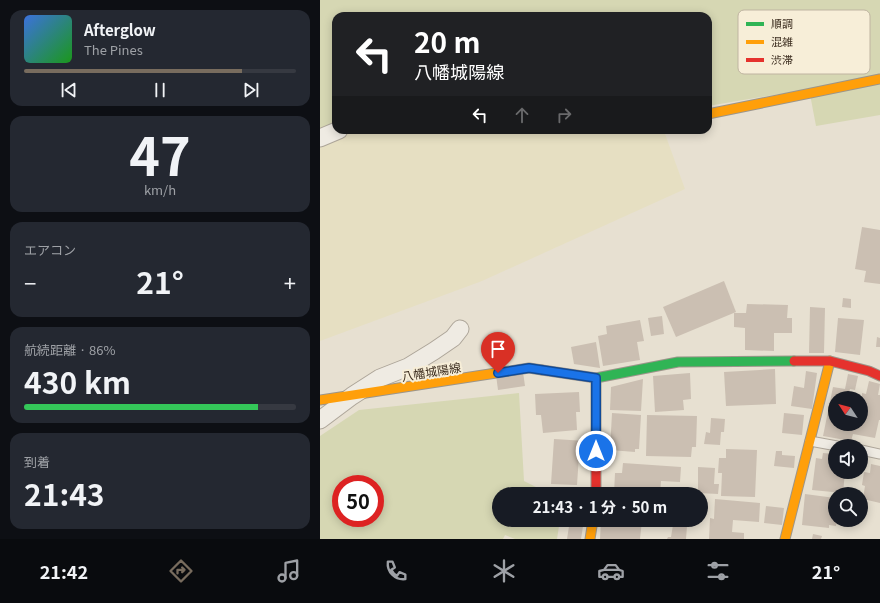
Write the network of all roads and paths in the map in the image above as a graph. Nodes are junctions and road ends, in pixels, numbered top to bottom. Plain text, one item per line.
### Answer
1 (880, 79) edge
2 (712, 113) edge
3 (332, 133) edge
4 (320, 138) edge
5 (460, 328) dead end
6 (830, 361) junction
7 (880, 376) edge
8 (596, 378) junction
9 (352, 396) junction
10 (320, 400) edge
11 (320, 420) edge
12 (810, 441) junction
13 (828, 444) edge
14 (868, 451) edge
15 (880, 454) edge
16 (596, 487) edge
17 (592, 527) edge
18 (590, 539) edge
19 (785, 539) edge

1 - 2 street
3 - 4 street
5 - 9 street
6 - 7 street, 八幡城陽線
6 - 8 street, 八幡城陽線
6 - 12 street
8 - 9 street, 八幡城陽線
8 - 16 street
9 - 10 street, 八幡城陽線
9 - 11 street
12 - 13 lane
12 - 19 street
14 - 15 lane
17 - 18 street

